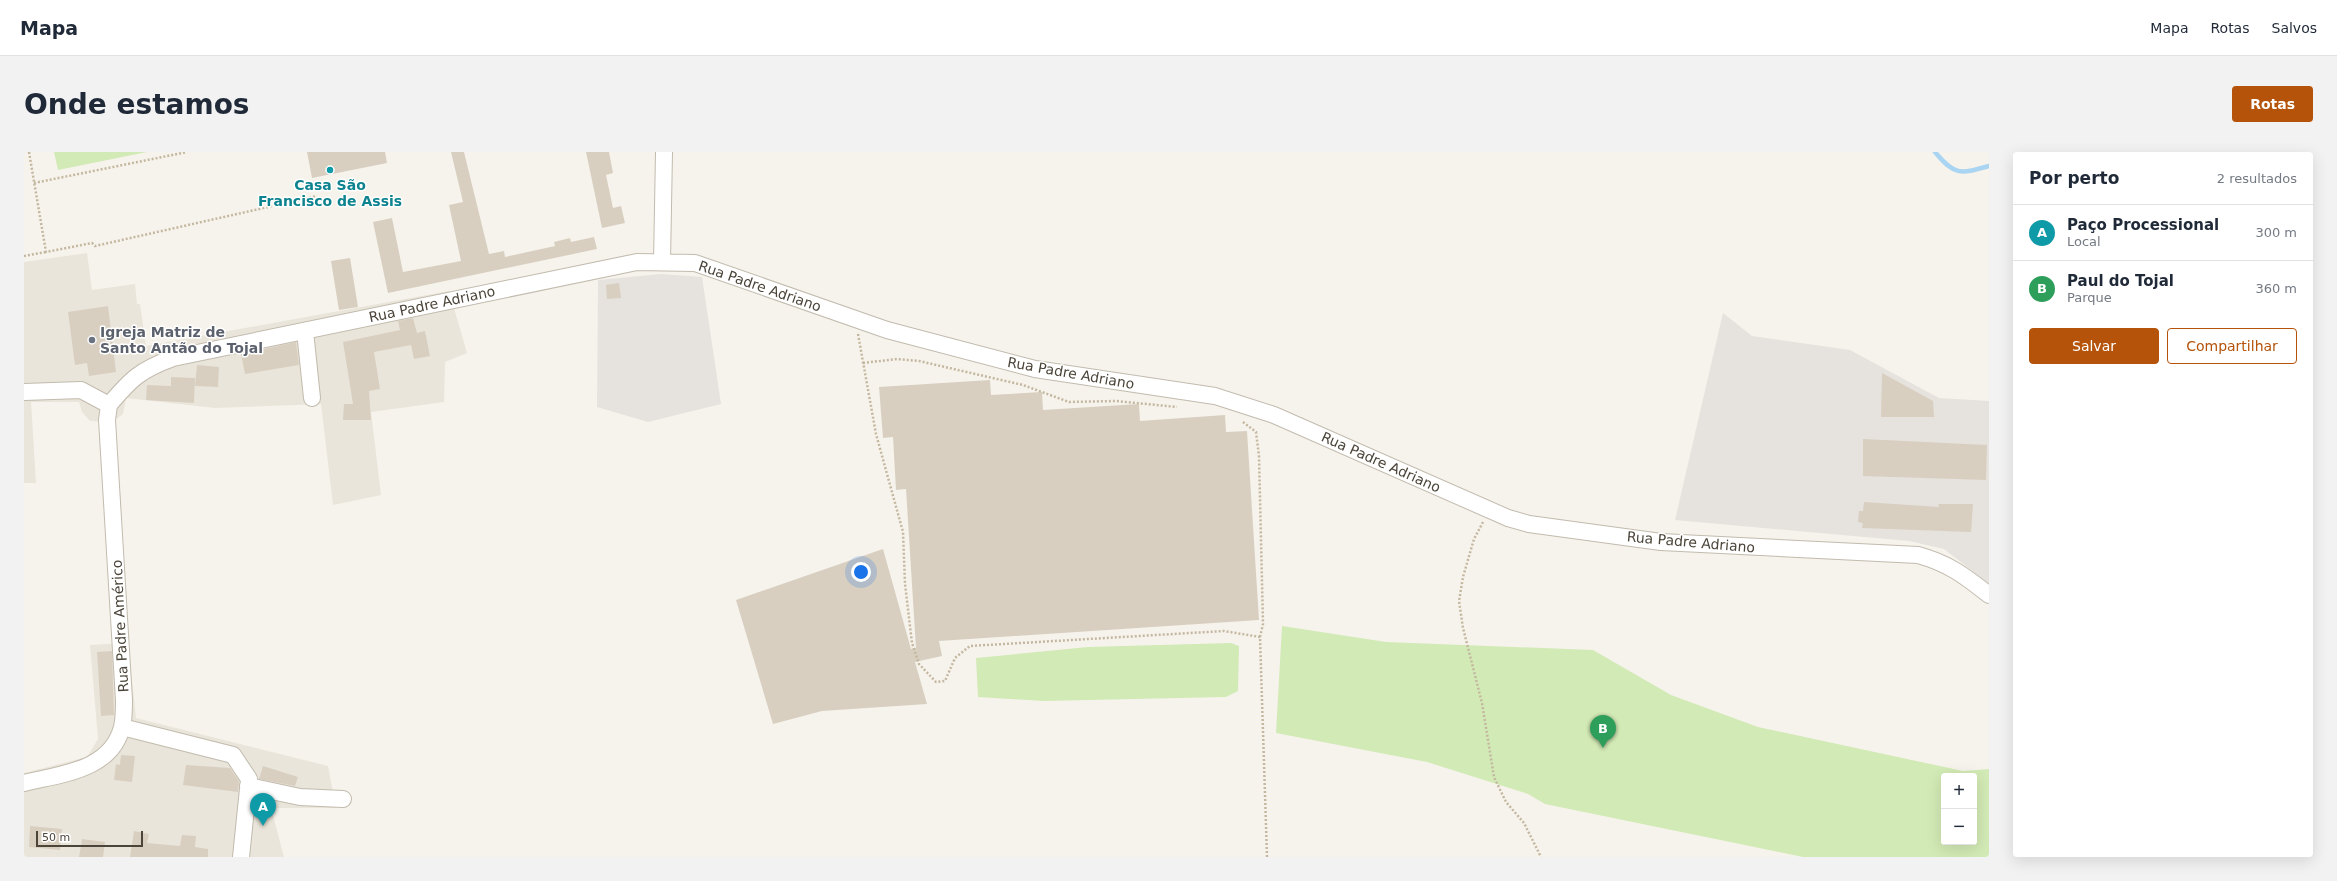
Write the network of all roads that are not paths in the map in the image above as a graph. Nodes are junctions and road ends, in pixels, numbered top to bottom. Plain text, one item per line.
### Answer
1 (664, 152) edge
2 (662, 262) junction
3 (305, 332) junction
4 (24, 392) edge
5 (312, 398) dead end
6 (109, 405) junction
7 (1989, 595) edge
8 (122, 727) junction
9 (24, 783) edge
10 (248, 786) junction
11 (343, 799) dead end
12 (241, 857) edge

1 - 2 street
2 - 3 street, Rua Padre Adriano
2 - 7 street, Rua Padre Adriano
3 - 5 street
3 - 6 street, Rua Padre Adriano
4 - 6 street
6 - 8 street, Rua Padre Américo
8 - 9 street, Rua Padre Américo
8 - 10 street
10 - 11 street
10 - 12 street

